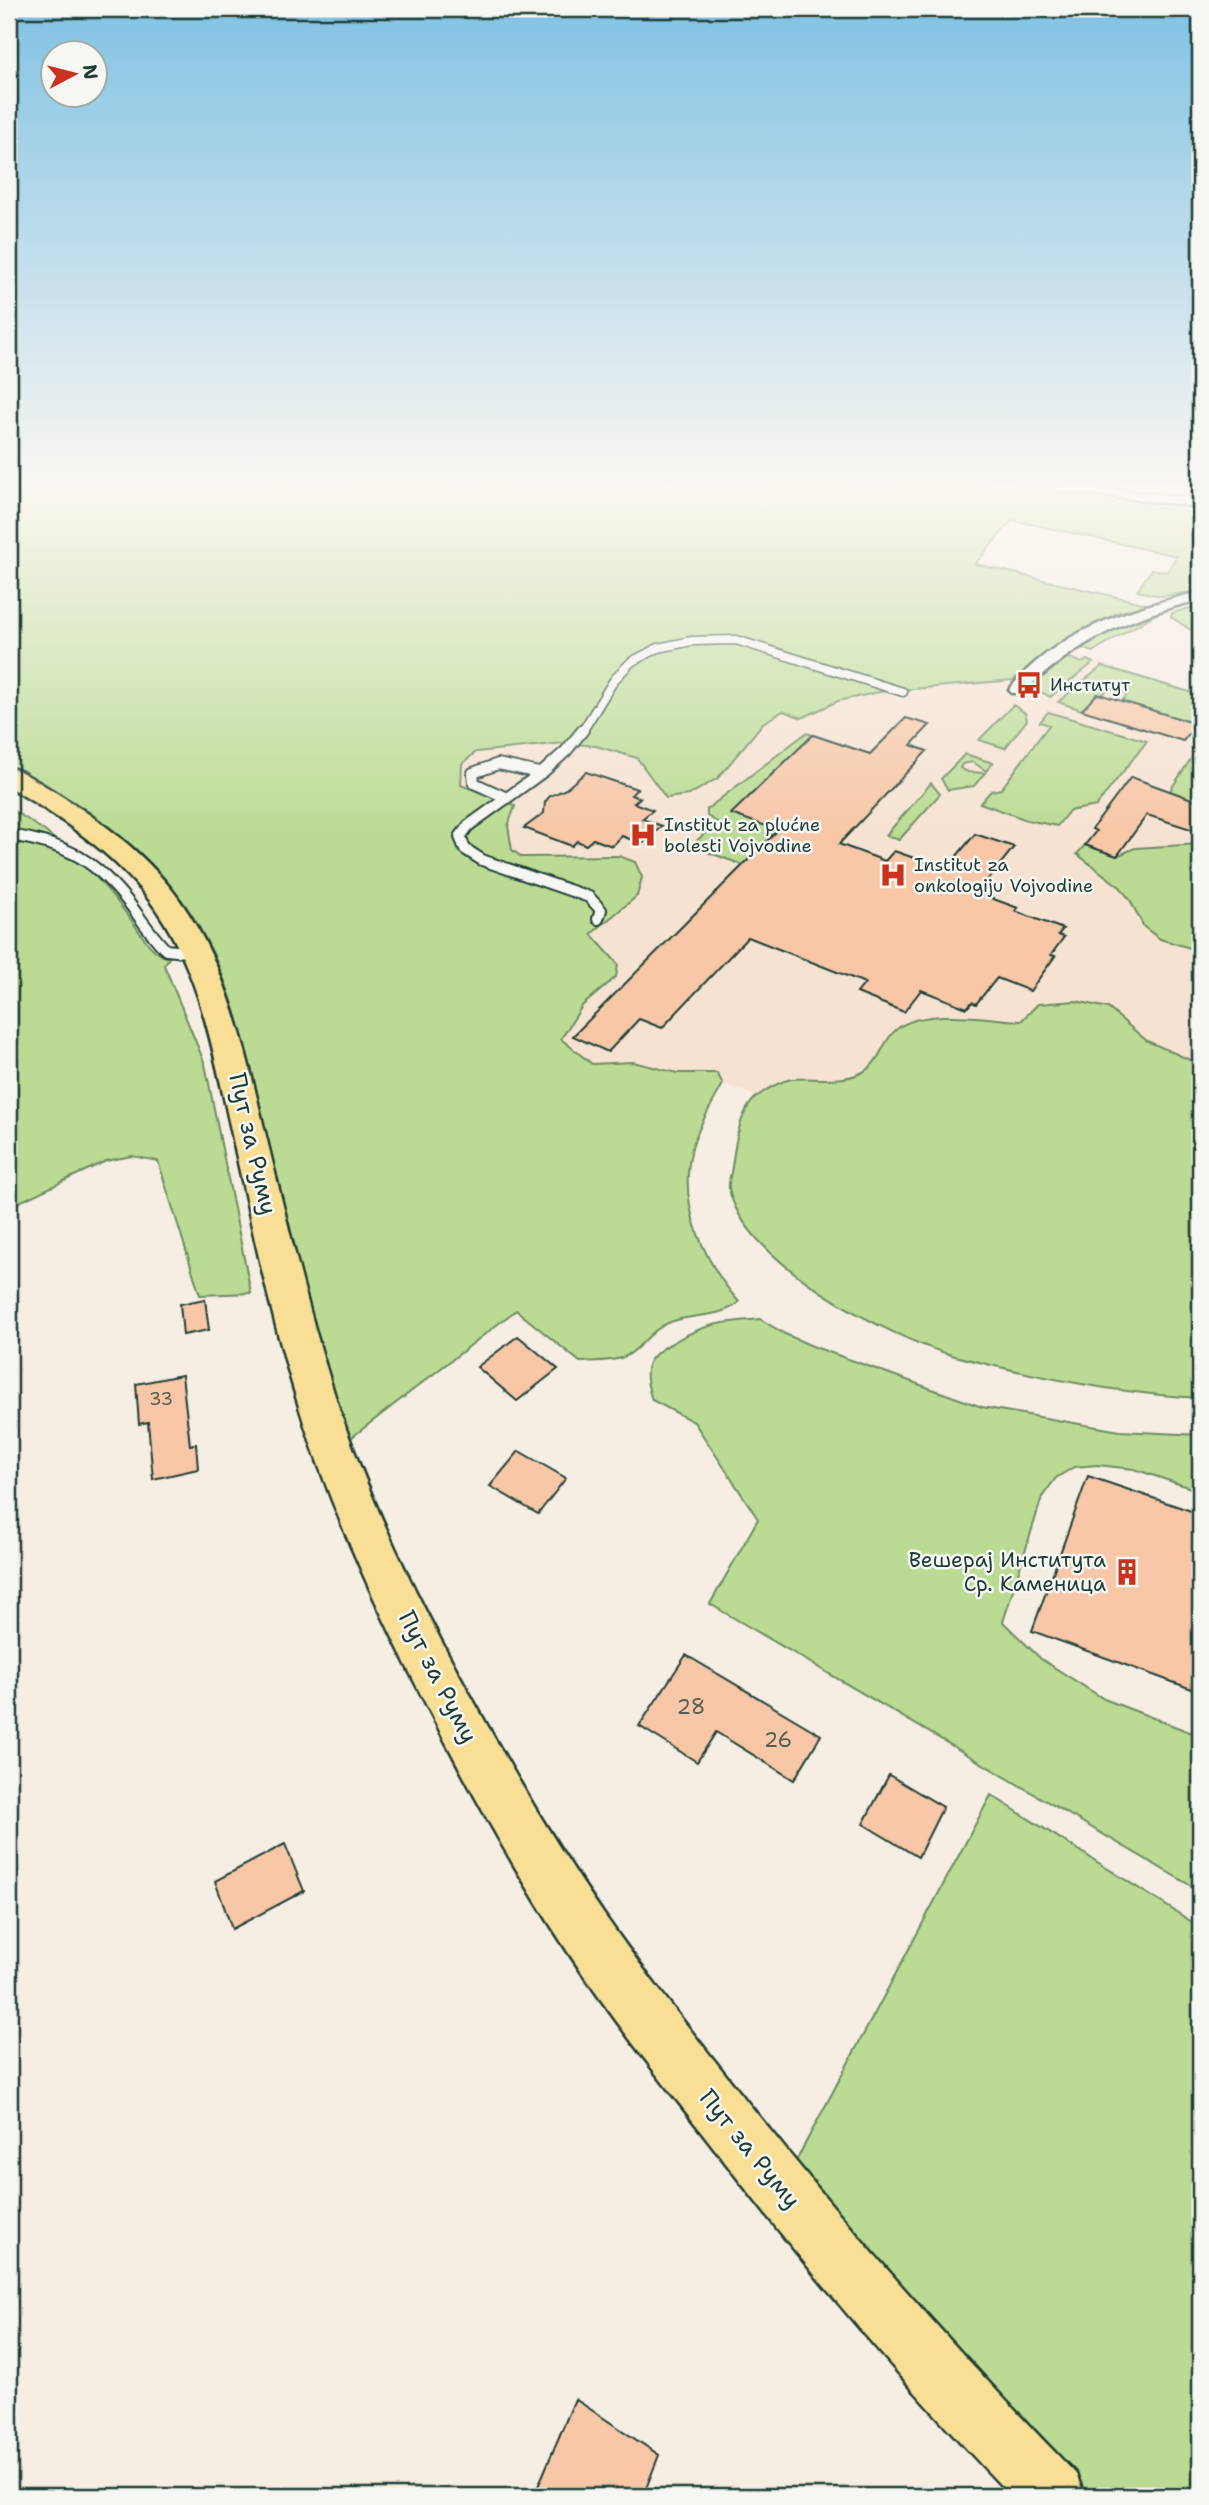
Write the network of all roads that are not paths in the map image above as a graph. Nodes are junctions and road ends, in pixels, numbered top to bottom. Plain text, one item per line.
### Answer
1 (1172, 603) edge
2 (1017, 690) dead end
3 (903, 692) dead end
4 (539, 773) junction
5 (9, 776) edge
6 (508, 798) junction
7 (9, 835) edge
8 (598, 919) dead end
9 (197, 953) junction
10 (1054, 2496) edge

1 - 2 street
3 - 4 lane
4 - 6 lane
4 - 6 lane
5 - 9 main road, Пут за Руму
6 - 8 lane
7 - 9 lane
9 - 10 main road, Пут за Руму

